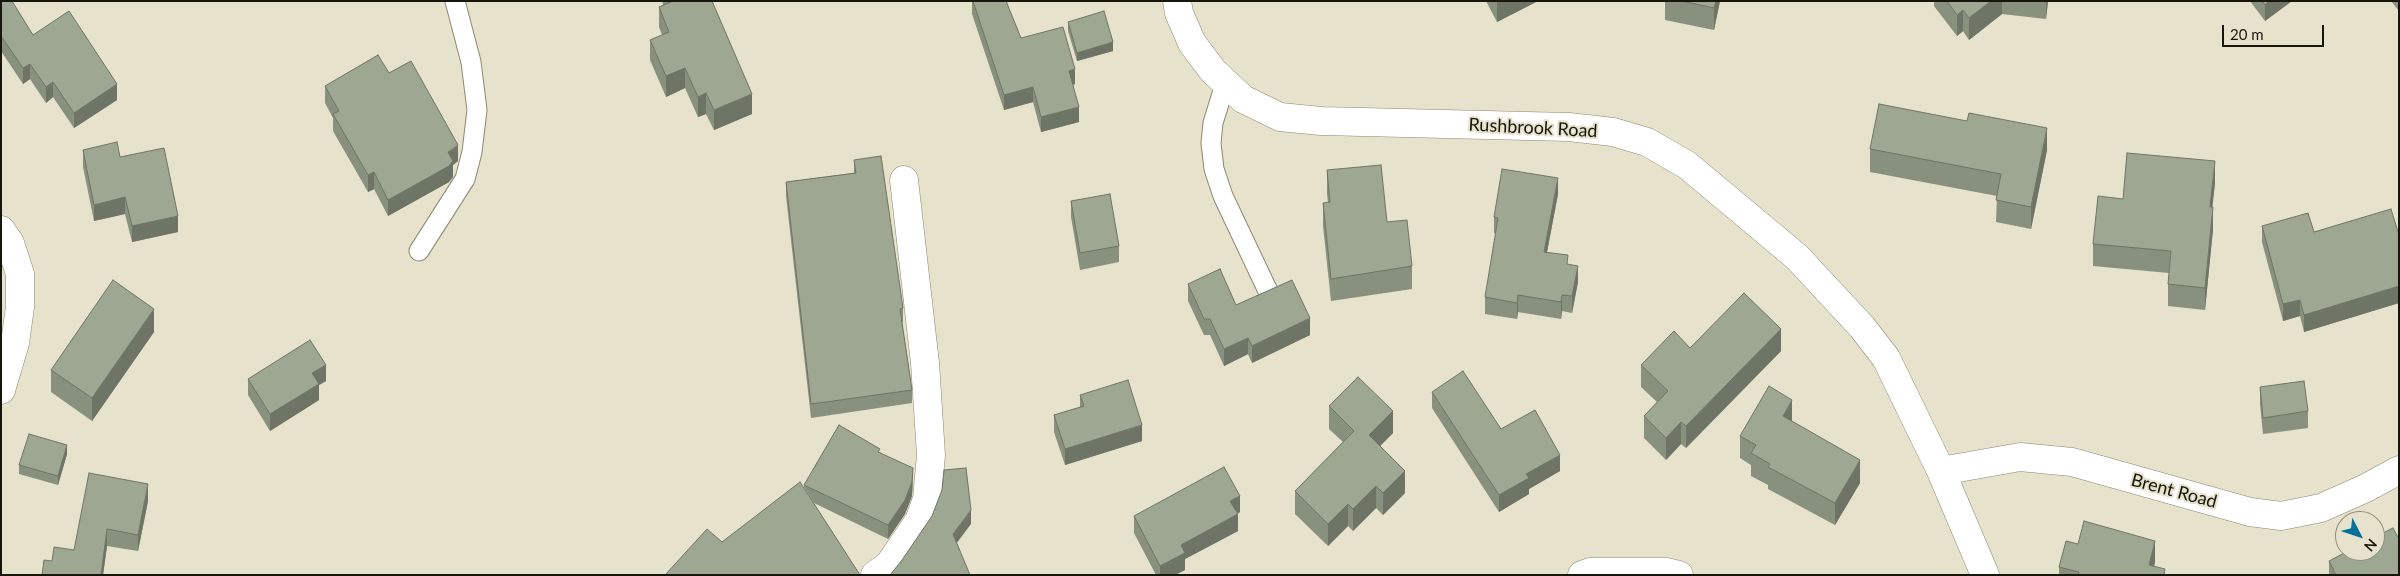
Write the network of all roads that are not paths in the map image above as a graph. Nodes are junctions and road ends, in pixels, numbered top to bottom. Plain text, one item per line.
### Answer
1 (455, 1) edge
2 (1177, 1) edge
3 (1225, 84) junction
4 (904, 180) dead end
5 (1, 230) edge
6 (419, 251) dead end
7 (1267, 289) edge
8 (1, 390) edge
9 (2399, 470) edge
10 (1941, 471) junction
11 (876, 575) edge
12 (1582, 575) edge
13 (1679, 575) edge
14 (1985, 575) edge

1 - 6 lane
2 - 3 street, Rushbrook Road
3 - 7 lane
3 - 10 street, Rushbrook Road
4 - 11 street
5 - 8 street
9 - 10 street, Brent Road
10 - 14 street, Rushbrook Road
12 - 13 street

